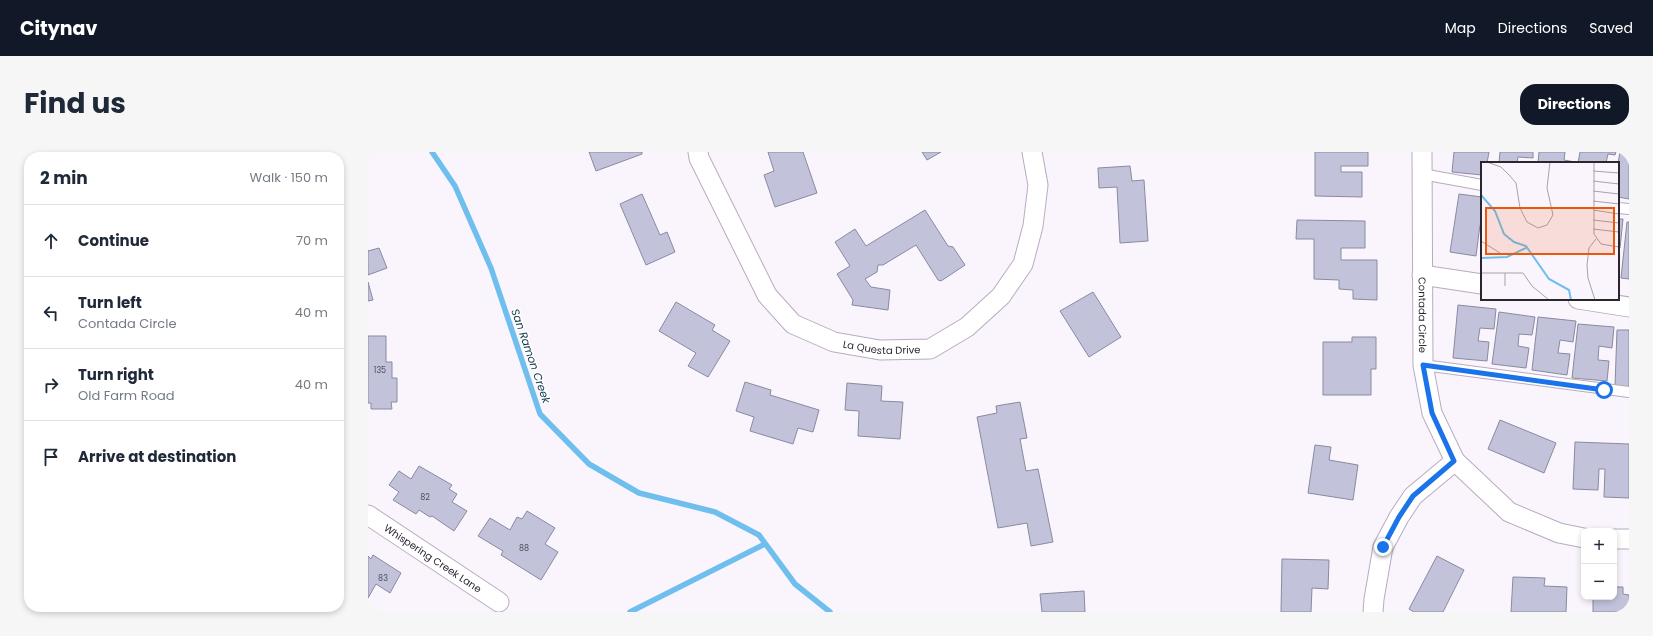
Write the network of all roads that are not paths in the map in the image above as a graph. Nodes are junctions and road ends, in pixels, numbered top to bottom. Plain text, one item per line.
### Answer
1 (698, 152) edge
2 (1032, 152) edge
3 (1422, 152) edge
4 (1422, 174) junction
5 (1481, 185) edge
6 (1619, 208) edge
7 (1629, 209) edge
8 (1422, 275) junction
9 (1481, 284) edge
10 (1584, 300) edge
11 (1629, 307) edge
12 (1423, 365) junction
13 (1629, 392) edge
14 (1454, 461) junction
15 (368, 515) edge
16 (1581, 537) edge
17 (1617, 539) edge
18 (1629, 539) edge
19 (499, 602) dead end
20 (1373, 612) edge

1 - 2 street, La Questa Drive
3 - 4 street, Contada Circle
4 - 5 lane
4 - 8 street, Contada Circle
6 - 7 lane
8 - 9 street
8 - 12 street, Contada Circle
10 - 11 street
12 - 13 lane
12 - 14 street, Contada Circle
14 - 16 street, Contada Circle
14 - 20 street
15 - 19 street, Whispering Creek Lane
17 - 18 street

